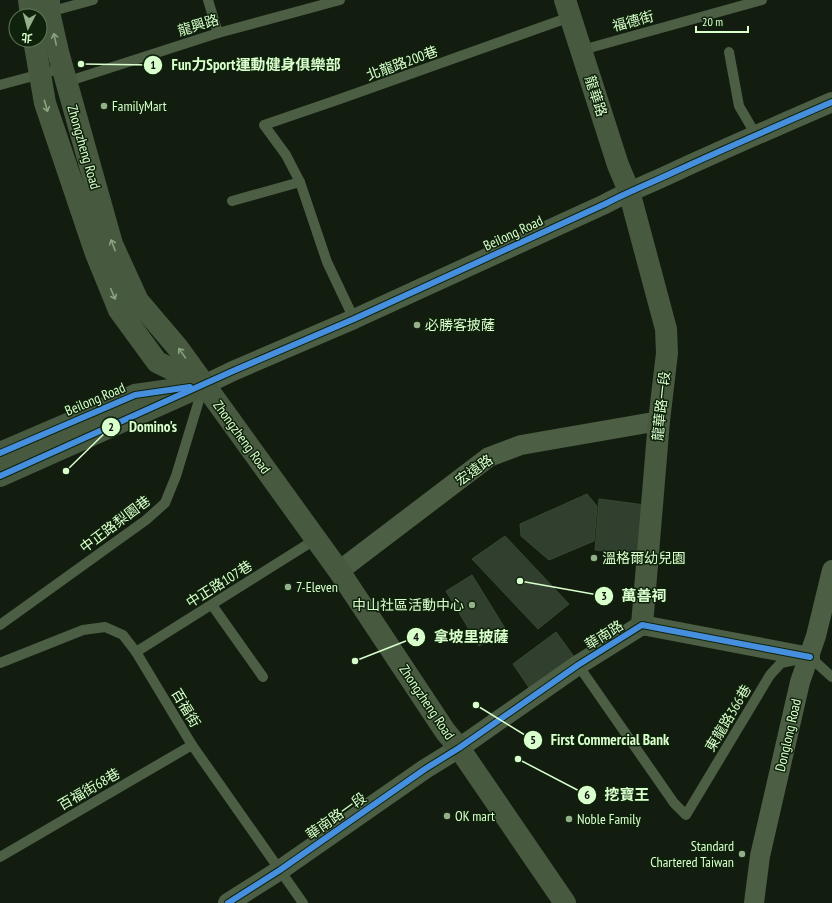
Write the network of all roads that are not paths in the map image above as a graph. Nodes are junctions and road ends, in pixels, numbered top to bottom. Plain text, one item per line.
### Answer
1 (29, 0) edge
2 (93, 0) edge
3 (208, 0) edge
4 (340, 0) edge
5 (762, 0) edge
6 (318, 3) edge
7 (41, 8) edge
8 (48, 8) edge
9 (567, 8) edge
10 (48, 25) edge
11 (218, 33) junction
12 (35, 48) edge
13 (582, 50) junction
14 (729, 52) dead end
15 (39, 73) junction
16 (64, 75) junction
17 (0, 85) edge
18 (832, 102) edge
19 (756, 135) junction
20 (300, 182) junction
21 (629, 191) junction
22 (232, 201) dead end
23 (354, 319) junction
24 (204, 385) junction
25 (659, 421) junction
26 (0, 453) edge
27 (0, 476) edge
28 (316, 539) junction
29 (339, 571) junction
30 (831, 579) edge
31 (212, 605) junction
32 (642, 625) junction
33 (0, 626) edge
34 (136, 652) junction
35 (810, 657) junction
36 (0, 663) edge
37 (578, 665) junction
38 (263, 677) dead end
39 (832, 677) edge
40 (192, 745) junction
41 (459, 748) junction
42 (0, 857) edge
43 (280, 870) junction
44 (228, 903) edge
45 (303, 903) edge
46 (565, 903) edge
47 (754, 903) edge

1 - 7 main road, Zhongzheng Road
2 - 8 lane
3 - 11 lane
4 - 6 lane, 龍興路
5 - 13 lane, 福德街
6 - 11 lane, 龍興路
9 - 13 main road, 龍華路
9 - 20 lane, 北龍路200巷
16 -> 10 main road, Zhongzheng Road
11 - 16 lane, 龍興路
12 - 15 main road, Zhongzheng Road
13 - 21 main road, 龍華路
14 - 19 lane
15 - 16 lane, 龍興路
15 - 17 lane, 龍興路
15 -> 24 main road, Zhongzheng Road
24 -> 16 main road, Zhongzheng Road
18 - 19 street, Beilong Road
19 - 21 street, Beilong Road
20 - 22 lane
20 - 23 lane, 北龍路200巷
21 - 23 street, Beilong Road
21 - 25 main road, 龍華路一段
23 - 24 street, Beilong Road
24 - 26 main road, Beilong Road
24 - 27 main road, Beilong Road
24 - 28 main road, Zhongzheng Road
24 - 33 lane, 中正路梨園巷
25 - 29 street, 宏遠路
25 - 32 main road, 龍華路一段
28 - 29 main road, Zhongzheng Road
28 - 31 lane, 中正路107巷
29 - 41 main road, Zhongzheng Road
30 - 35 street, Donglong Road
31 - 34 lane, 中正路107巷
31 - 38 lane
32 - 35 street, 華南路
32 - 37 street, 華南路
34 - 36 lane, 百福街
34 - 40 lane, 百福街
35 - 37 lane, 東龍路366巷
35 - 39 lane
35 - 47 street, Donglong Road
37 - 41 street, 華南路
40 - 42 lane, 百福街68巷
40 - 43 lane, 百福街
41 - 43 street, 華南路一段
41 - 46 main road, Zhongzheng Road
43 - 44 street, 華南路一段
43 - 45 lane, 百福街

